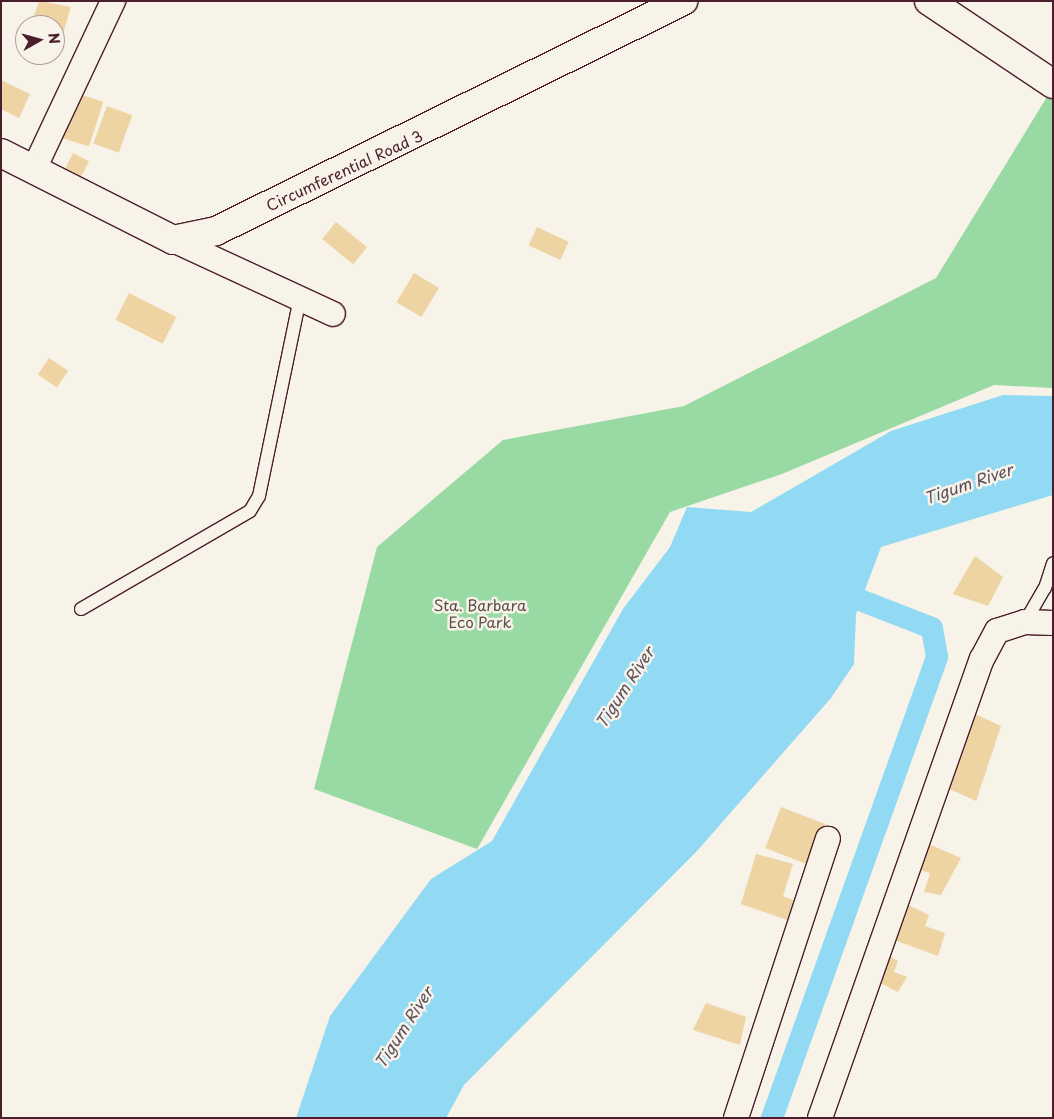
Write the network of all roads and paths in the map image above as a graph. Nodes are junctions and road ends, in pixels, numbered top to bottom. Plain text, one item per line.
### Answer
1 (113, 1) edge
2 (683, 1) edge
3 (929, 1) edge
4 (1053, 84) edge
5 (1, 153) edge
6 (34, 169) junction
7 (173, 240) junction
8 (300, 298) junction
9 (333, 314) dead end
10 (1053, 563) edge
11 (81, 609) dead end
12 (1025, 622) junction
13 (1053, 623) edge
14 (828, 840) dead end
15 (736, 1118) edge
16 (820, 1118) edge

1 - 6 street
2 - 7 main road, Circumferential Road 3
3 - 4 main road
5 - 6 main road
6 - 7 main road
7 - 8 street
8 - 9 street
8 - 11 lane
10 - 12 lane
12 - 13 street
12 - 16 street
14 - 15 street

